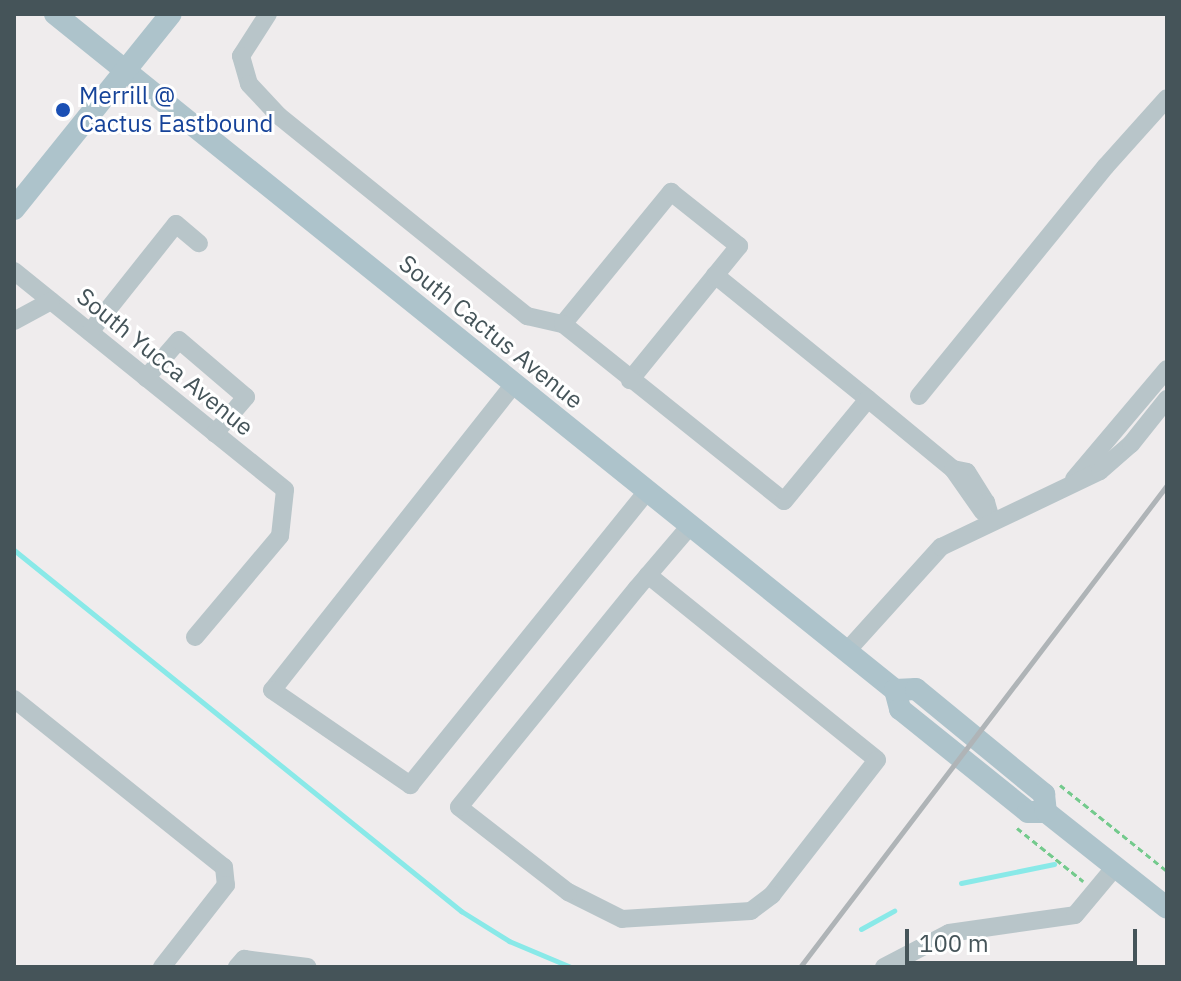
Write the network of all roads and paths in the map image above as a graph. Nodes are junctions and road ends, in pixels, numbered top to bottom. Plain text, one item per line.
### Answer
1 (55, 14) edge
2 (171, 14) edge
3 (268, 14) edge
4 (125, 70) junction
5 (1167, 98) edge
6 (14, 209) edge
7 (199, 243) dead end
8 (14, 271) edge
9 (715, 275) junction
10 (51, 301) junction
11 (14, 321) edge
12 (563, 324) junction
13 (90, 332) junction
14 (1167, 369) edge
15 (146, 378) junction
16 (630, 380) junction
17 (514, 384) junction
18 (919, 396) dead end
19 (868, 399) junction
20 (1167, 399) edge
21 (215, 433) junction
22 (1064, 490) junction
23 (647, 491) junction
24 (991, 519) junction
25 (690, 526) junction
26 (648, 575) junction
27 (195, 637) dead end
28 (846, 652) junction
29 (14, 699) edge
30 (1059, 784) dead end
31 (1014, 826) dead end
32 (1115, 867) junction
33 (1167, 871) edge
34 (1089, 898) junction
35 (1167, 908) edge
36 (162, 967) edge
37 (237, 967) edge
38 (308, 967) edge
39 (884, 967) edge

1 - 4 main road, South Cactus Avenue
2 - 4 main road
3 - 12 street
4 - 6 main road
4 - 17 main road, South Cactus Avenue
5 - 18 street
7 - 13 street
8 - 10 street, South Yucca Avenue
9 - 12 street
9 - 16 street
9 - 19 street
10 - 11 street
10 - 13 street, South Yucca Avenue
12 - 16 street
13 - 15 street, South Yucca Avenue
14 - 22 street
15 - 21 street, South Yucca Avenue
15 - 21 street
16 - 19 street
17 - 23 main road, South Cactus Avenue
17 - 23 street
19 - 24 street
20 - 22 street
21 - 27 street, South Yucca Avenue
22 - 24 street
23 - 25 main road, South Cactus Avenue
24 - 28 street
25 - 26 street
25 - 28 main road, South Cactus Avenue
26 - 26 street
28 - 32 main road, South Cactus Avenue
29 - 36 street
30 - 33 path
31 - 34 path
32 - 34 street
32 - 35 main road, South Cactus Avenue
34 - 39 street
37 - 38 street

